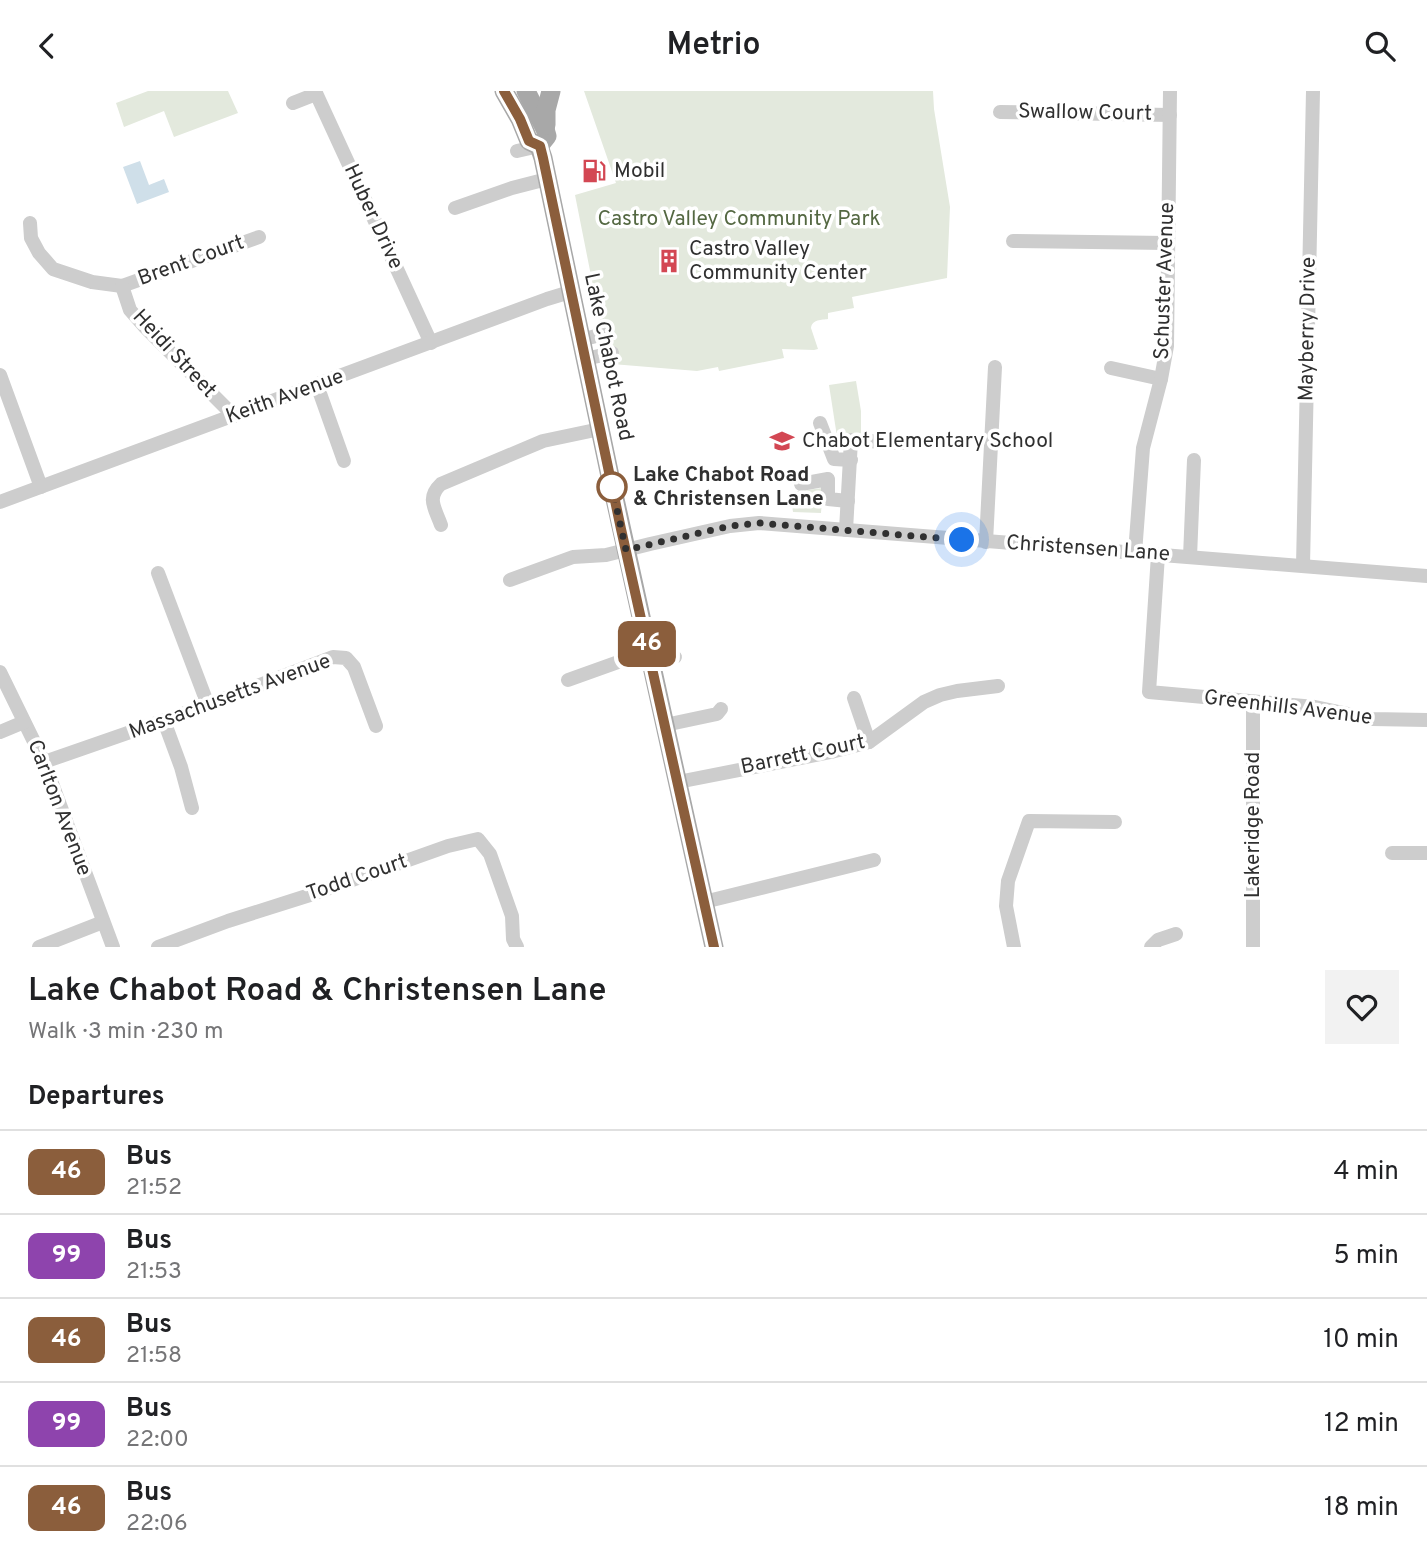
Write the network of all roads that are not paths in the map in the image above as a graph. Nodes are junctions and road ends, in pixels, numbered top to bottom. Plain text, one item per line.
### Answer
1 (504, 91) edge
2 (526, 91) edge
3 (551, 91) edge
4 (1170, 91) edge
5 (1313, 91) edge
6 (316, 92) edge
7 (293, 103) dead end
8 (1000, 112) dead end
9 (1170, 114) junction
10 (542, 138) junction
11 (517, 151) dead end
12 (547, 179) junction
13 (455, 208) dead end
14 (30, 223) dead end
15 (259, 237) dead end
16 (1013, 240) dead end
17 (1167, 243) junction
18 (122, 286) junction
19 (570, 292) junction
20 (607, 333) dead end
21 (431, 343) junction
22 (583, 349) junction
23 (612, 353) dead end
24 (995, 366) dead end
25 (1111, 368) dead end
26 (0, 375) edge
27 (1161, 379) junction
28 (317, 385) junction
29 (233, 416) junction
30 (820, 423) dead end
31 (600, 429) junction
32 (903, 443) dead end
33 (851, 460) junction
34 (1194, 460) dead end
35 (344, 461) dead end
36 (801, 484) dead end
37 (41, 487) junction
38 (848, 501) junction
39 (0, 502) edge
40 (440, 525) dead end
41 (846, 530) junction
42 (986, 542) junction
43 (626, 550) junction
44 (1135, 553) junction
45 (1158, 555) junction
46 (1190, 557) junction
47 (1303, 566) junction
48 (158, 573) dead end
49 (1427, 576) edge
50 (510, 580) dead end
51 (650, 657) junction
52 (675, 657) dead end
53 (0, 672) edge
54 (568, 680) dead end
55 (998, 686) dead end
56 (854, 698) dead end
57 (1253, 702) junction
58 (208, 705) junction
59 (721, 709) dead end
60 (1427, 720) edge
61 (164, 721) junction
62 (24, 722) junction
63 (665, 725) junction
64 (376, 726) dead end
65 (0, 731) edge
66 (869, 742) junction
67 (44, 762) junction
68 (678, 782) junction
69 (192, 808) dead end
70 (1115, 823) dead end
71 (1392, 853) dead end
72 (1427, 853) edge
73 (874, 860) dead end
74 (704, 902) junction
75 (103, 922) junction
76 (1176, 934) dead end
77 (39, 947) edge
78 (113, 947) edge
79 (158, 947) edge
80 (517, 947) edge
81 (714, 947) edge
82 (1014, 947) edge
83 (1151, 947) edge
84 (1253, 947) edge

1 - 10 main road, Lake Chabot Road
2 - 10 main road, Lake Chabot Road
3 - 10 main road
4 - 9 street, Schuster Avenue
5 - 47 street, Mayberry Drive
6 - 7 street
6 - 21 street, Huber Drive
8 - 9 street, Swallow Court
9 - 17 street, Schuster Avenue
10 - 11 street
10 - 12 main road, Lake Chabot Road
12 - 13 street
12 - 19 main road, Lake Chabot Road
14 - 18 street, Brent Court
15 - 18 street, Brent Court
16 - 17 street
17 - 27 street, Schuster Avenue
18 - 29 street, Heidi Street
19 - 21 street, Keith Avenue
19 - 22 main road, Lake Chabot Road
20 - 22 street
21 - 28 street, Keith Avenue
22 - 23 street
22 - 31 main road, Lake Chabot Road
24 - 42 street
25 - 27 street
26 - 37 street
27 - 44 street, Schuster Avenue
28 - 29 street, Keith Avenue
28 - 35 street
29 - 37 street, Keith Avenue
30 - 33 street
31 - 40 street
31 - 43 main road, Lake Chabot Road
32 - 33 street
33 - 38 street
34 - 46 street
36 - 38 street
37 - 39 street, Keith Avenue
38 - 41 street
41 - 42 street, Christensen Lane
41 - 43 street, Christensen Lane
42 - 44 street, Christensen Lane
43 - 50 street, Christensen Lane
43 - 51 main road, Lake Chabot Road
44 - 45 street, Christensen Lane
45 - 46 street, Christensen Lane
45 - 57 street, Greenhills Avenue
46 - 47 street, Christensen Lane
47 - 49 street, Christensen Lane
48 - 58 street
51 - 52 street
51 - 54 street
51 - 63 main road, Lake Chabot Road
53 - 62 street, Carlton Avenue
55 - 66 street, Barrett Court
56 - 66 street
57 - 60 street, Greenhills Avenue
57 - 84 street, Lakeridge Road
58 - 61 street, Massachusetts Avenue
58 - 64 street, Massachusetts Avenue
59 - 63 street
61 - 67 street, Massachusetts Avenue
61 - 69 street
62 - 65 street
62 - 67 street, Carlton Avenue
63 - 68 main road, Lake Chabot Road
66 - 68 street, Barrett Court
67 - 75 street, Carlton Avenue
68 - 74 main road, Lake Chabot Road
70 - 82 street
71 - 72 street
73 - 74 street
74 - 81 main road, Lake Chabot Road
75 - 77 street
75 - 78 street, Carlton Avenue
76 - 83 street
79 - 80 street, Todd Court

